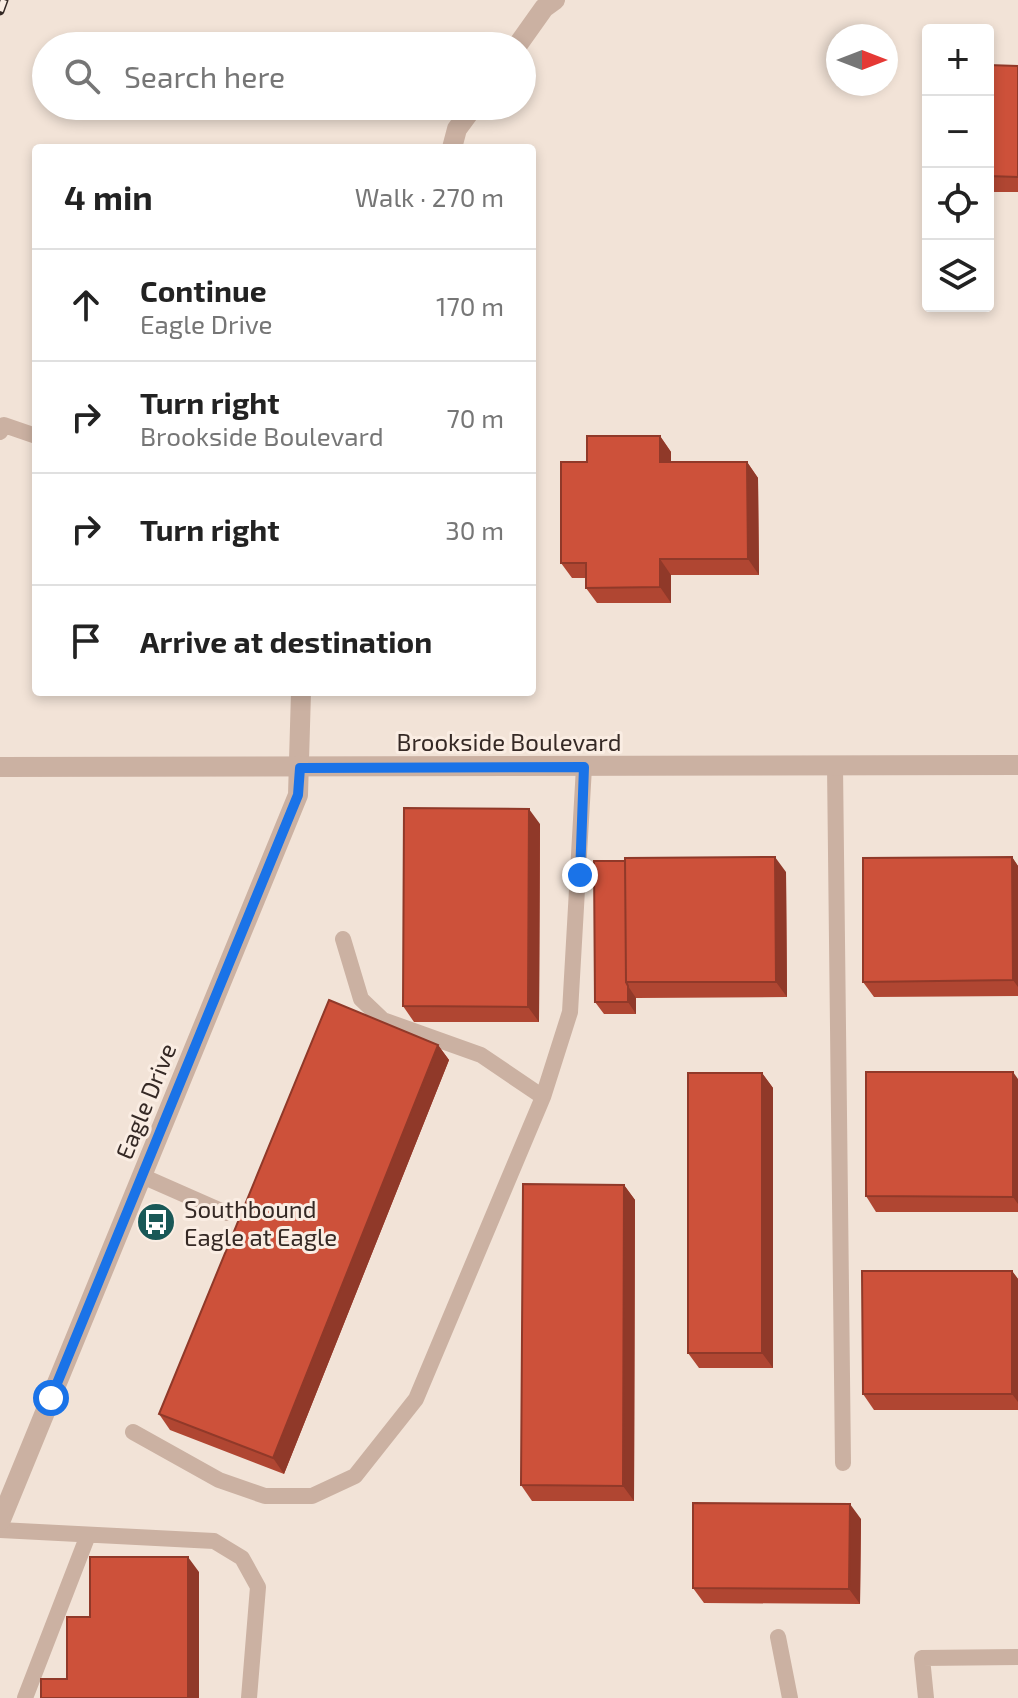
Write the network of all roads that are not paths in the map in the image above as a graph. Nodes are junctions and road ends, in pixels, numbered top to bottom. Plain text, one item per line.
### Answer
1 (555, 0) edge
2 (527, 32) edge
3 (464, 120) edge
4 (453, 144) edge
5 (0, 432) edge
6 (32, 435) edge
7 (301, 696) edge
8 (1018, 765) edge
9 (835, 766) junction
10 (0, 767) edge
11 (584, 767) junction
12 (300, 768) junction
13 (343, 939) dead end
14 (543, 1097) junction
15 (142, 1176) junction
16 (226, 1213) dead end
17 (133, 1432) dead end
18 (843, 1463) dead end
19 (0, 1522) edge
20 (0, 1530) edge
21 (88, 1535) junction
22 (778, 1637) dead end
23 (1018, 1657) edge
24 (25, 1698) edge
25 (249, 1698) edge
26 (790, 1698) edge
27 (926, 1698) edge

1 - 2 street
3 - 4 street
5 - 6 lane
7 - 12 street, Eagle Drive
8 - 9 street, Brookside Boulevard
9 - 11 street, Brookside Boulevard
9 - 18 lane
10 - 12 street, Brookside Boulevard
11 - 12 street, Brookside Boulevard
11 - 14 lane
12 - 15 street, Eagle Drive
13 - 14 lane
14 - 17 lane
15 - 16 lane
15 - 19 street, Eagle Drive
20 - 21 lane
21 - 24 lane
21 - 25 lane
22 - 26 lane
23 - 27 lane

